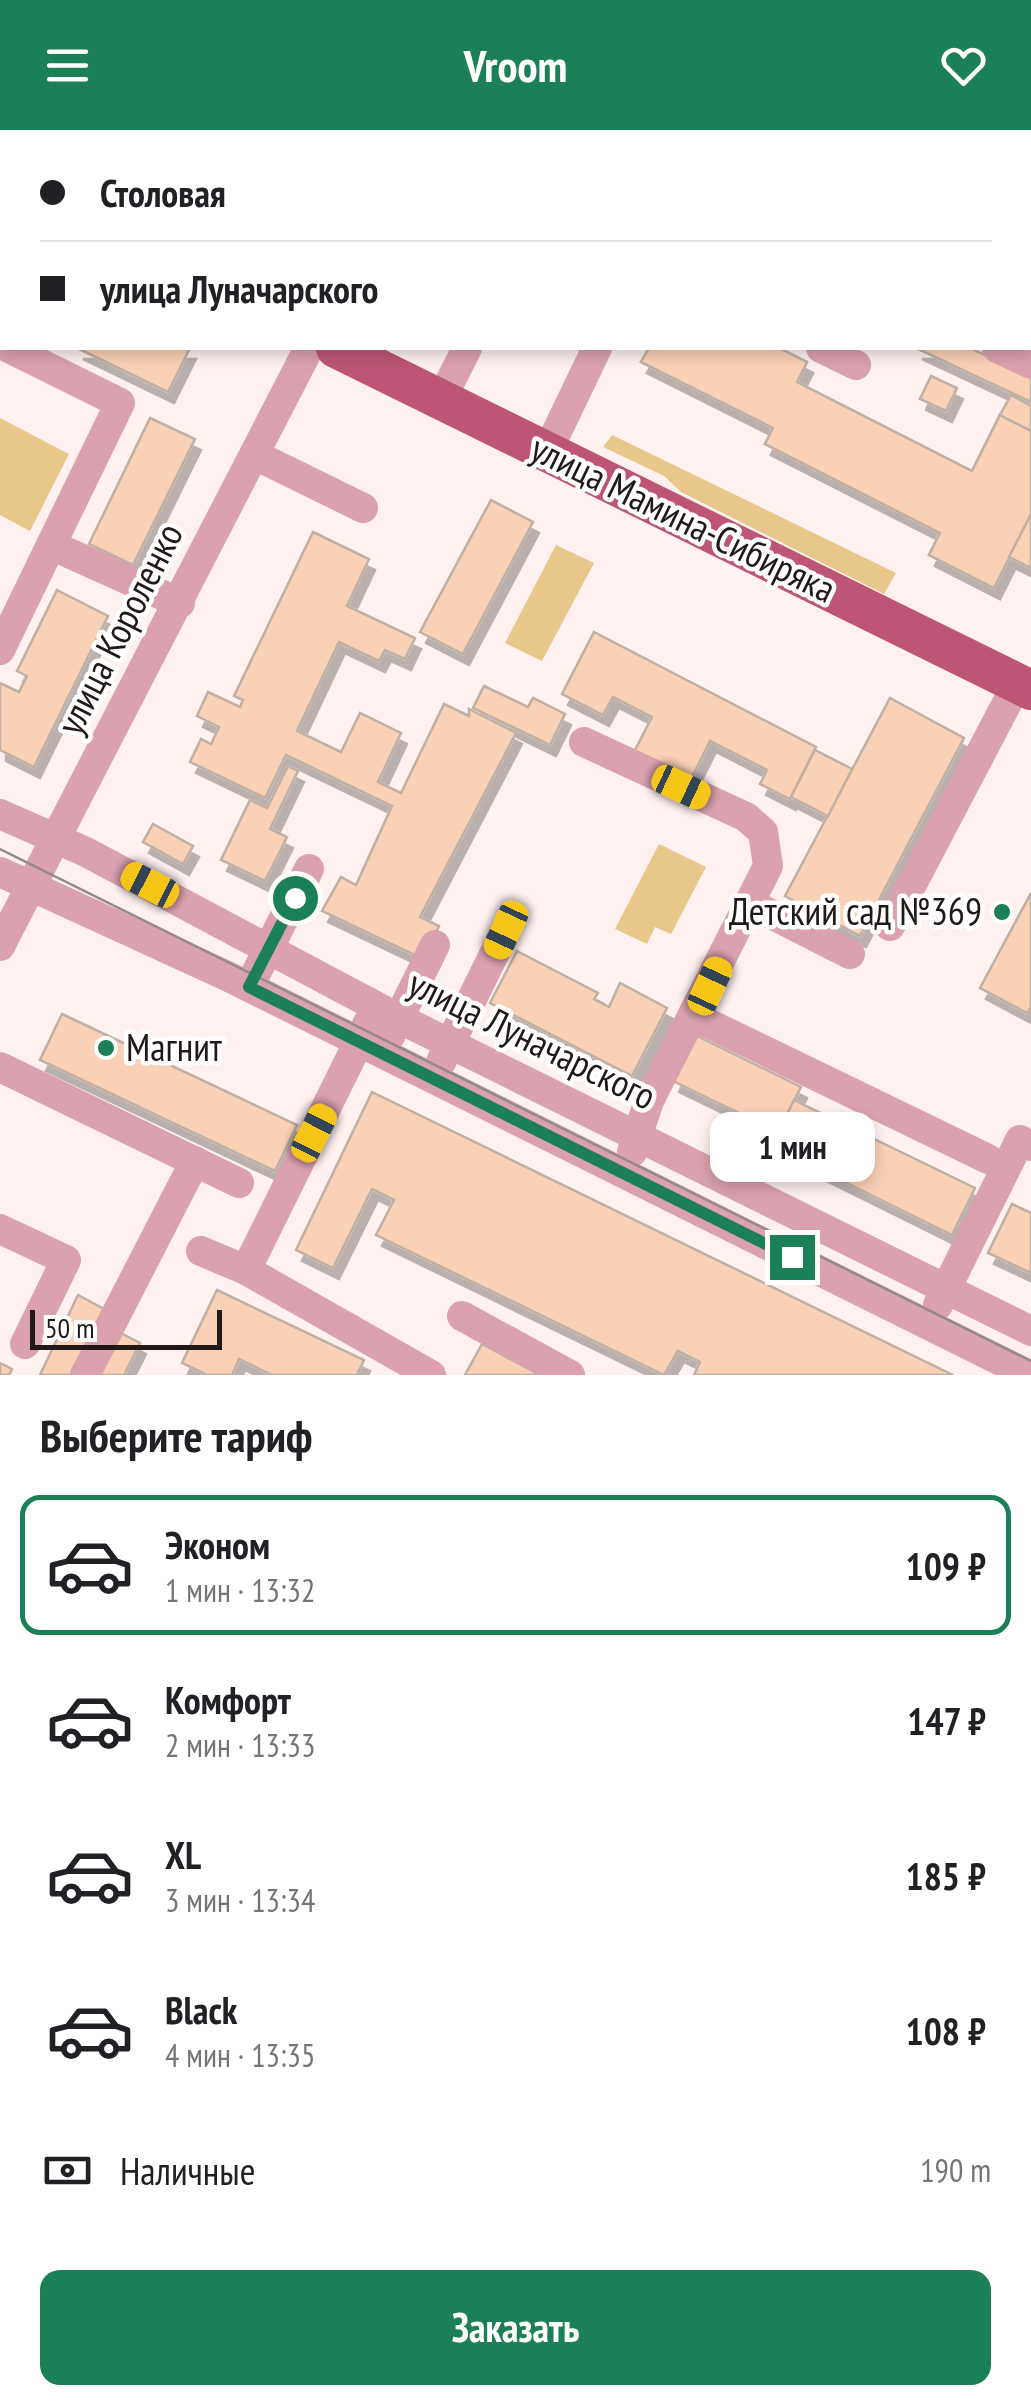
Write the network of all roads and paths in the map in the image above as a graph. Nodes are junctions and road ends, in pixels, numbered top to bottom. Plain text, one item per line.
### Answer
1 (14, 350) edge
2 (331, 350) edge
3 (336, 350) edge
4 (467, 350) edge
5 (597, 350) edge
6 (824, 350) edge
7 (1001, 350) edge
8 (1031, 364) edge
9 (856, 365) dead end
10 (441, 400) junction
11 (546, 452) junction
12 (255, 455) junction
13 (363, 508) dead end
14 (51, 545) junction
15 (180, 603) junction
16 (0, 650) edge
17 (1024, 687) edge
18 (584, 742) dead end
19 (0, 814) edge
20 (54, 840) junction
21 (309, 870) dead end
22 (0, 872) edge
23 (31, 887) junction
24 (749, 903) junction
25 (890, 926) dead end
26 (506, 930) dead end
27 (435, 945) dead end
28 (0, 946) edge
29 (268, 948) junction
30 (850, 954) dead end
31 (249, 987) junction
32 (386, 1012) junction
33 (695, 1017) junction
34 (449, 1044) junction
35 (371, 1047) junction
36 (0, 1067) edge
37 (433, 1078) junction
38 (640, 1138) junction
39 (1031, 1146) edge
40 (988, 1160) dead end
41 (195, 1161) junction
42 (622, 1172) junction
43 (239, 1182) dead end
44 (0, 1229) edge
45 (201, 1251) dead end
46 (246, 1270) junction
47 (946, 1289) junction
48 (462, 1316) dead end
49 (928, 1325) junction
50 (1025, 1328) edge
51 (25, 1344) dead end
52 (997, 1368) edge
53 (85, 1375) edge
54 (431, 1375) edge
55 (570, 1375) edge
56 (1029, 1375) edge

1 - 14 street
2 - 12 street, улица Короленко
3 - 10 main road, улица Мамина-Сибиряка
4 - 10 street
5 - 11 street
6 - 9 street
7 - 8 street
10 - 11 main road, улица Мамина-Сибиряка
11 - 17 main road, улица Мамина-Сибиряка
12 - 13 street
12 - 15 street, улица Короленко
14 - 15 street
14 - 16 street
15 - 20 street, улица Короленко
17 - 25 street
18 - 24 street
19 - 20 street, улица Луначарского
20 - 23 street, улица Короленко
20 - 29 street, улица Луначарского
21 - 29 street
22 - 23 street, улица Луначарского
23 - 28 street, улица Короленко
23 - 31 street, улица Луначарского
24 - 30 street
24 - 33 street
26 - 34 street
27 - 32 street
29 - 31 street
29 - 32 street, улица Луначарского
31 - 35 street, улица Луначарского
32 - 34 street, улица Луначарского
32 - 35 street
33 - 38 street
33 - 40 street
34 - 37 street
34 - 38 street, улица Луначарского
35 - 37 street, улица Луначарского
35 - 46 street
36 - 41 street
37 - 42 street, улица Луначарского
38 - 42 street
38 - 47 street, улица Луначарского
39 - 47 street
41 - 43 street
41 - 53 street
42 - 49 street, улица Луначарского
44 - 51 street
45 - 46 street
46 - 54 street
47 - 49 street
47 - 50 street, улица Луначарского
48 - 55 street
49 - 52 street, улица Луначарского
50 - 52 street
52 - 56 street, улица Луначарского

